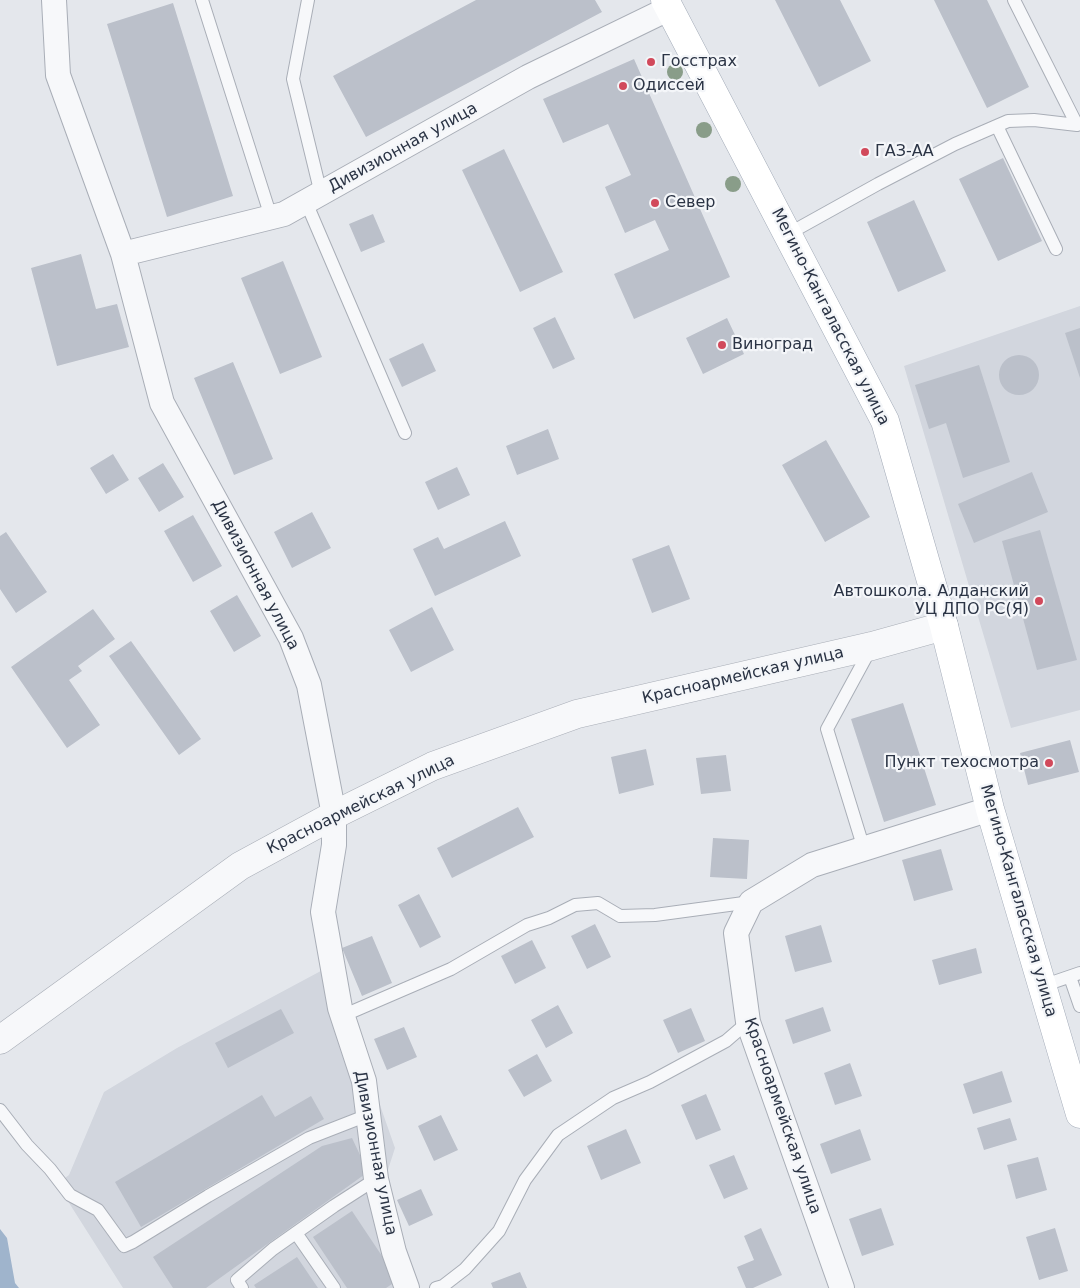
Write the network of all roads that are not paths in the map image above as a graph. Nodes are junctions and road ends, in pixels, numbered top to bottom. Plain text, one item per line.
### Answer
1 (54, 0) edge
2 (202, 0) edge
3 (308, 0) edge
4 (1014, 0) edge
5 (671, 4) edge
6 (1079, 125) edge
7 (997, 126) junction
8 (314, 198) junction
9 (271, 217) junction
10 (788, 234) junction
11 (1056, 249) dead end
12 (123, 254) junction
13 (406, 433) dead end
14 (944, 626) junction
15 (872, 646) junction
16 (990, 809) junction
17 (334, 815) junction
18 (864, 848) junction
19 (751, 902) junction
20 (1075, 975) edge
21 (1042, 986) junction
22 (1080, 1006) edge
23 (342, 1016) junction
24 (748, 1022) junction
25 (0, 1040) edge
26 (0, 1110) edge
27 (1080, 1114) edge
28 (368, 1115) junction
29 (376, 1179) junction
30 (296, 1232) junction
31 (242, 1288) edge
32 (334, 1288) edge
33 (407, 1288) edge
34 (436, 1288) edge
35 (842, 1288) edge

1 - 12 street, Дивизионная улица
2 - 9 lane
3 - 8 lane
4 - 6 lane
5 - 8 street, Дивизионная улица
5 - 10 main road, Мегино-Кангаласская улица
6 - 7 lane
7 - 10 lane
7 - 11 lane
8 - 9 street, Дивизионная улица
8 - 13 lane
9 - 12 street, Дивизионная улица
10 - 14 main road, Мегино-Кангаласская улица
12 - 17 street, Дивизионная улица
14 - 15 street, Красноармейская улица
14 - 16 main road, Мегино-Кангаласская улица
15 - 17 street, Красноармейская улица
15 - 18 lane
16 - 18 street
16 - 21 main road, Мегино-Кангаласская улица
17 - 23 street, Дивизионная улица
17 - 25 street, Красноармейская улица
18 - 19 street
19 - 23 lane
19 - 24 street, Красноармейская улица
20 - 21 lane
20 - 22 lane
21 - 27 main road, Мегино-Кангаласская улица
23 - 28 street, Дивизионная улица
24 - 34 lane
24 - 35 street, Красноармейская улица
26 - 28 lane
28 - 29 street, Дивизионная улица
29 - 30 lane
29 - 33 street, Дивизионная улица
30 - 31 lane
30 - 32 lane

